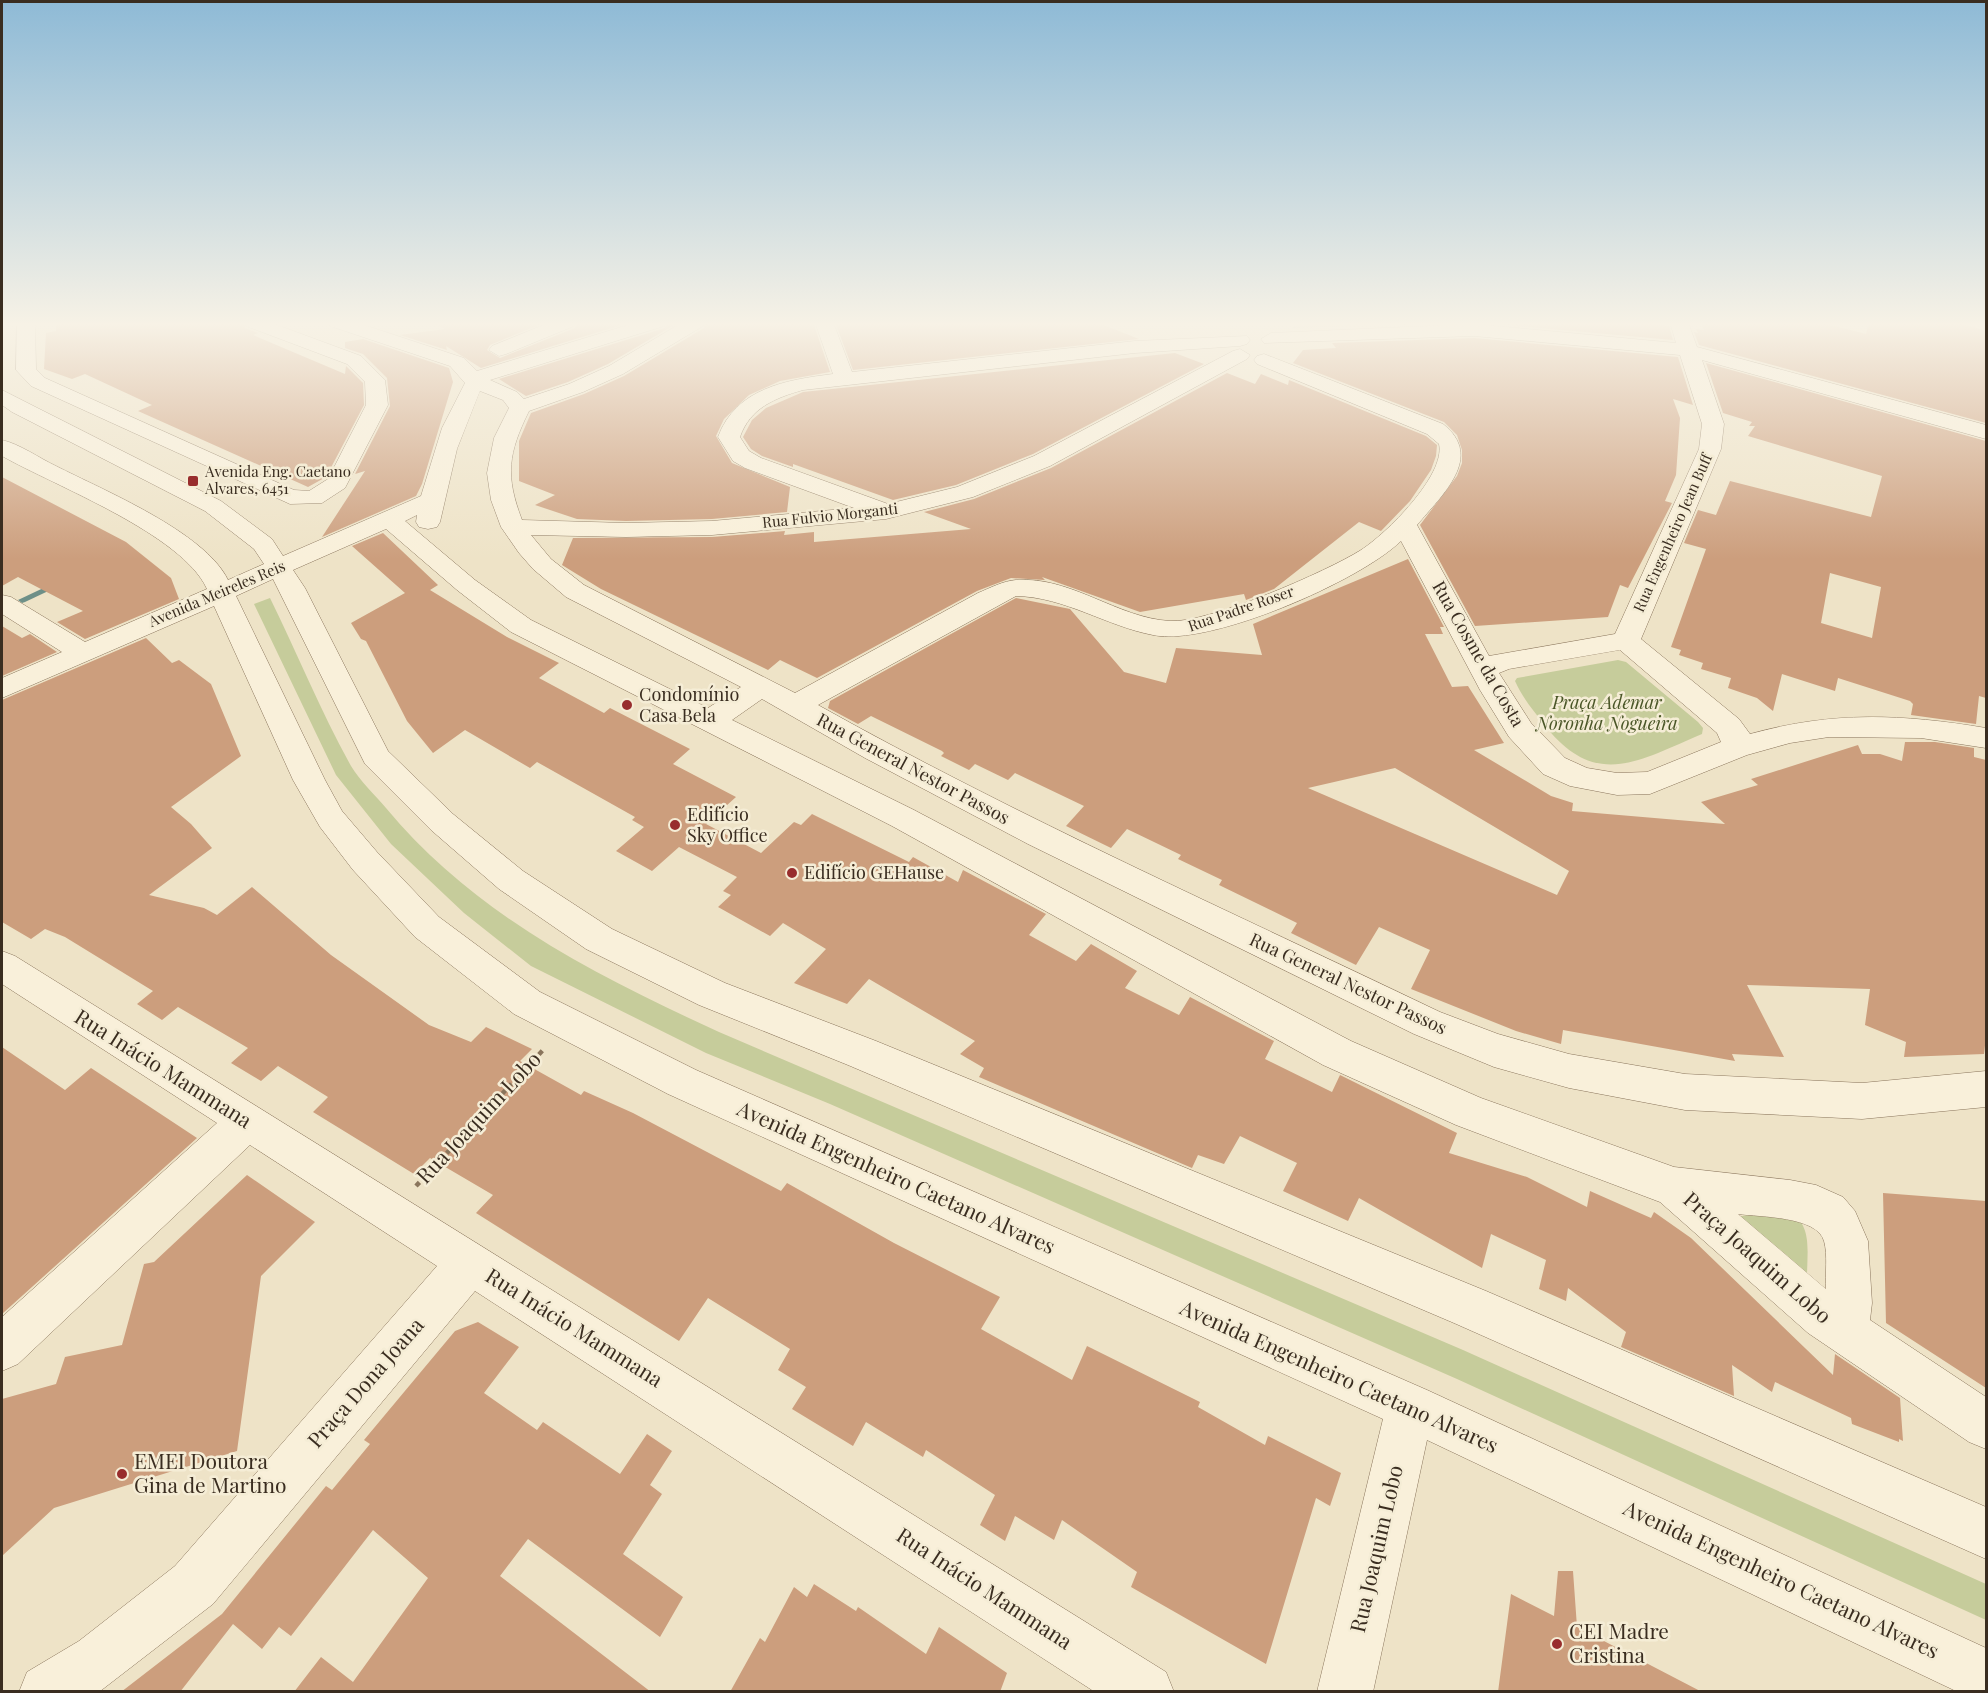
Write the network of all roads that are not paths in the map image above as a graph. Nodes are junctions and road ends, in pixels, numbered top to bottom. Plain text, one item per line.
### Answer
1 (9, 401) edge
2 (79, 401) edge
3 (377, 401) edge
4 (464, 401) edge
5 (515, 401) edge
6 (538, 401) edge
7 (756, 401) edge
8 (1160, 401) edge
9 (1363, 401) edge
10 (1705, 401) edge
11 (1873, 401) edge
12 (520, 407) junction
13 (1986, 432) edge
14 (2, 447) edge
15 (134, 465) junction
16 (80, 489) junction
17 (278, 492) junction
18 (432, 500) junction
19 (886, 512) junction
20 (389, 519) junction
21 (1405, 525) junction
22 (513, 527) junction
23 (250, 533) junction
24 (429, 551) junction
25 (280, 567) junction
26 (222, 591) junction
27 (2, 603) edge
28 (1626, 641) junction
29 (82, 652) junction
30 (1485, 672) junction
31 (762, 686) junction
32 (2, 688) edge
33 (794, 706) junction
34 (709, 721) junction
35 (1986, 738) edge
36 (1736, 748) junction
37 (2, 966) edge
38 (1986, 1089) edge
39 (247, 1122) junction
40 (1674, 1187) junction
41 (470, 1262) junction
42 (1845, 1332) junction
43 (2, 1348) edge
44 (1410, 1407) junction
45 (1986, 1425) edge
46 (1986, 1533) edge
47 (1986, 1676) edge
48 (47, 1692) edge
49 (1146, 1692) edge
50 (1345, 1692) edge

1 - 15 street
2 - 17 street
3 - 17 street
4 - 18 street
5 - 12 street
6 - 12 street
7 - 19 street, Rua Padre Roser
8 - 19 street, Rua Fulvio Morganti
9 - 21 street, Rua Padre Roser
10 - 28 street, Rua Engenheiro Jean Buff
11 - 13 street, Rua Fulvio Morganti
12 - 22 street, Rua General Nestor Passos
14 - 16 street, Avenida Engenheiro Caetano Alvares
15 - 16 street
15 - 23 street
16 - 26 street, Avenida Engenheiro Caetano Alvares
17 - 23 street
18 - 20 street, Avenida Meireles Reis
18 - 24 street
19 - 22 street, Rua Fulvio Morganti
20 - 24 street
20 - 25 street, Avenida Meireles Reis
21 - 30 street, Rua Cosme da Costa
21 - 33 street, Rua Padre Roser
22 - 31 street, Rua General Nestor Passos
23 - 25 street
24 - 34 street
25 - 26 street, Avenida Meireles Reis
25 - 46 street
26 - 29 street, Avenida Meireles Reis
26 - 44 street, Avenida Engenheiro Caetano Alvares
27 - 29 street
28 - 30 street
28 - 36 street
29 - 32 street, Avenida Meireles Reis
30 - 36 street, Rua Cosme da Costa
31 - 33 street, Rua General Nestor Passos
31 - 34 street
33 - 38 street, Rua General Nestor Passos
34 - 40 street
35 - 36 street, Rua Cosme da Costa
37 - 39 street, Rua Inácio Mammana
39 - 41 street, Rua Inácio Mammana
39 - 43 street
40 - 42 street, Praça Joaquim Lobo
40 - 42 street, Praça Joaquim Lobo
41 - 48 street, Praça Dona Joana
41 - 49 street, Rua Inácio Mammana
42 - 45 street
44 - 47 street, Avenida Engenheiro Caetano Alvares
44 - 50 street, Rua Joaquim Lobo

